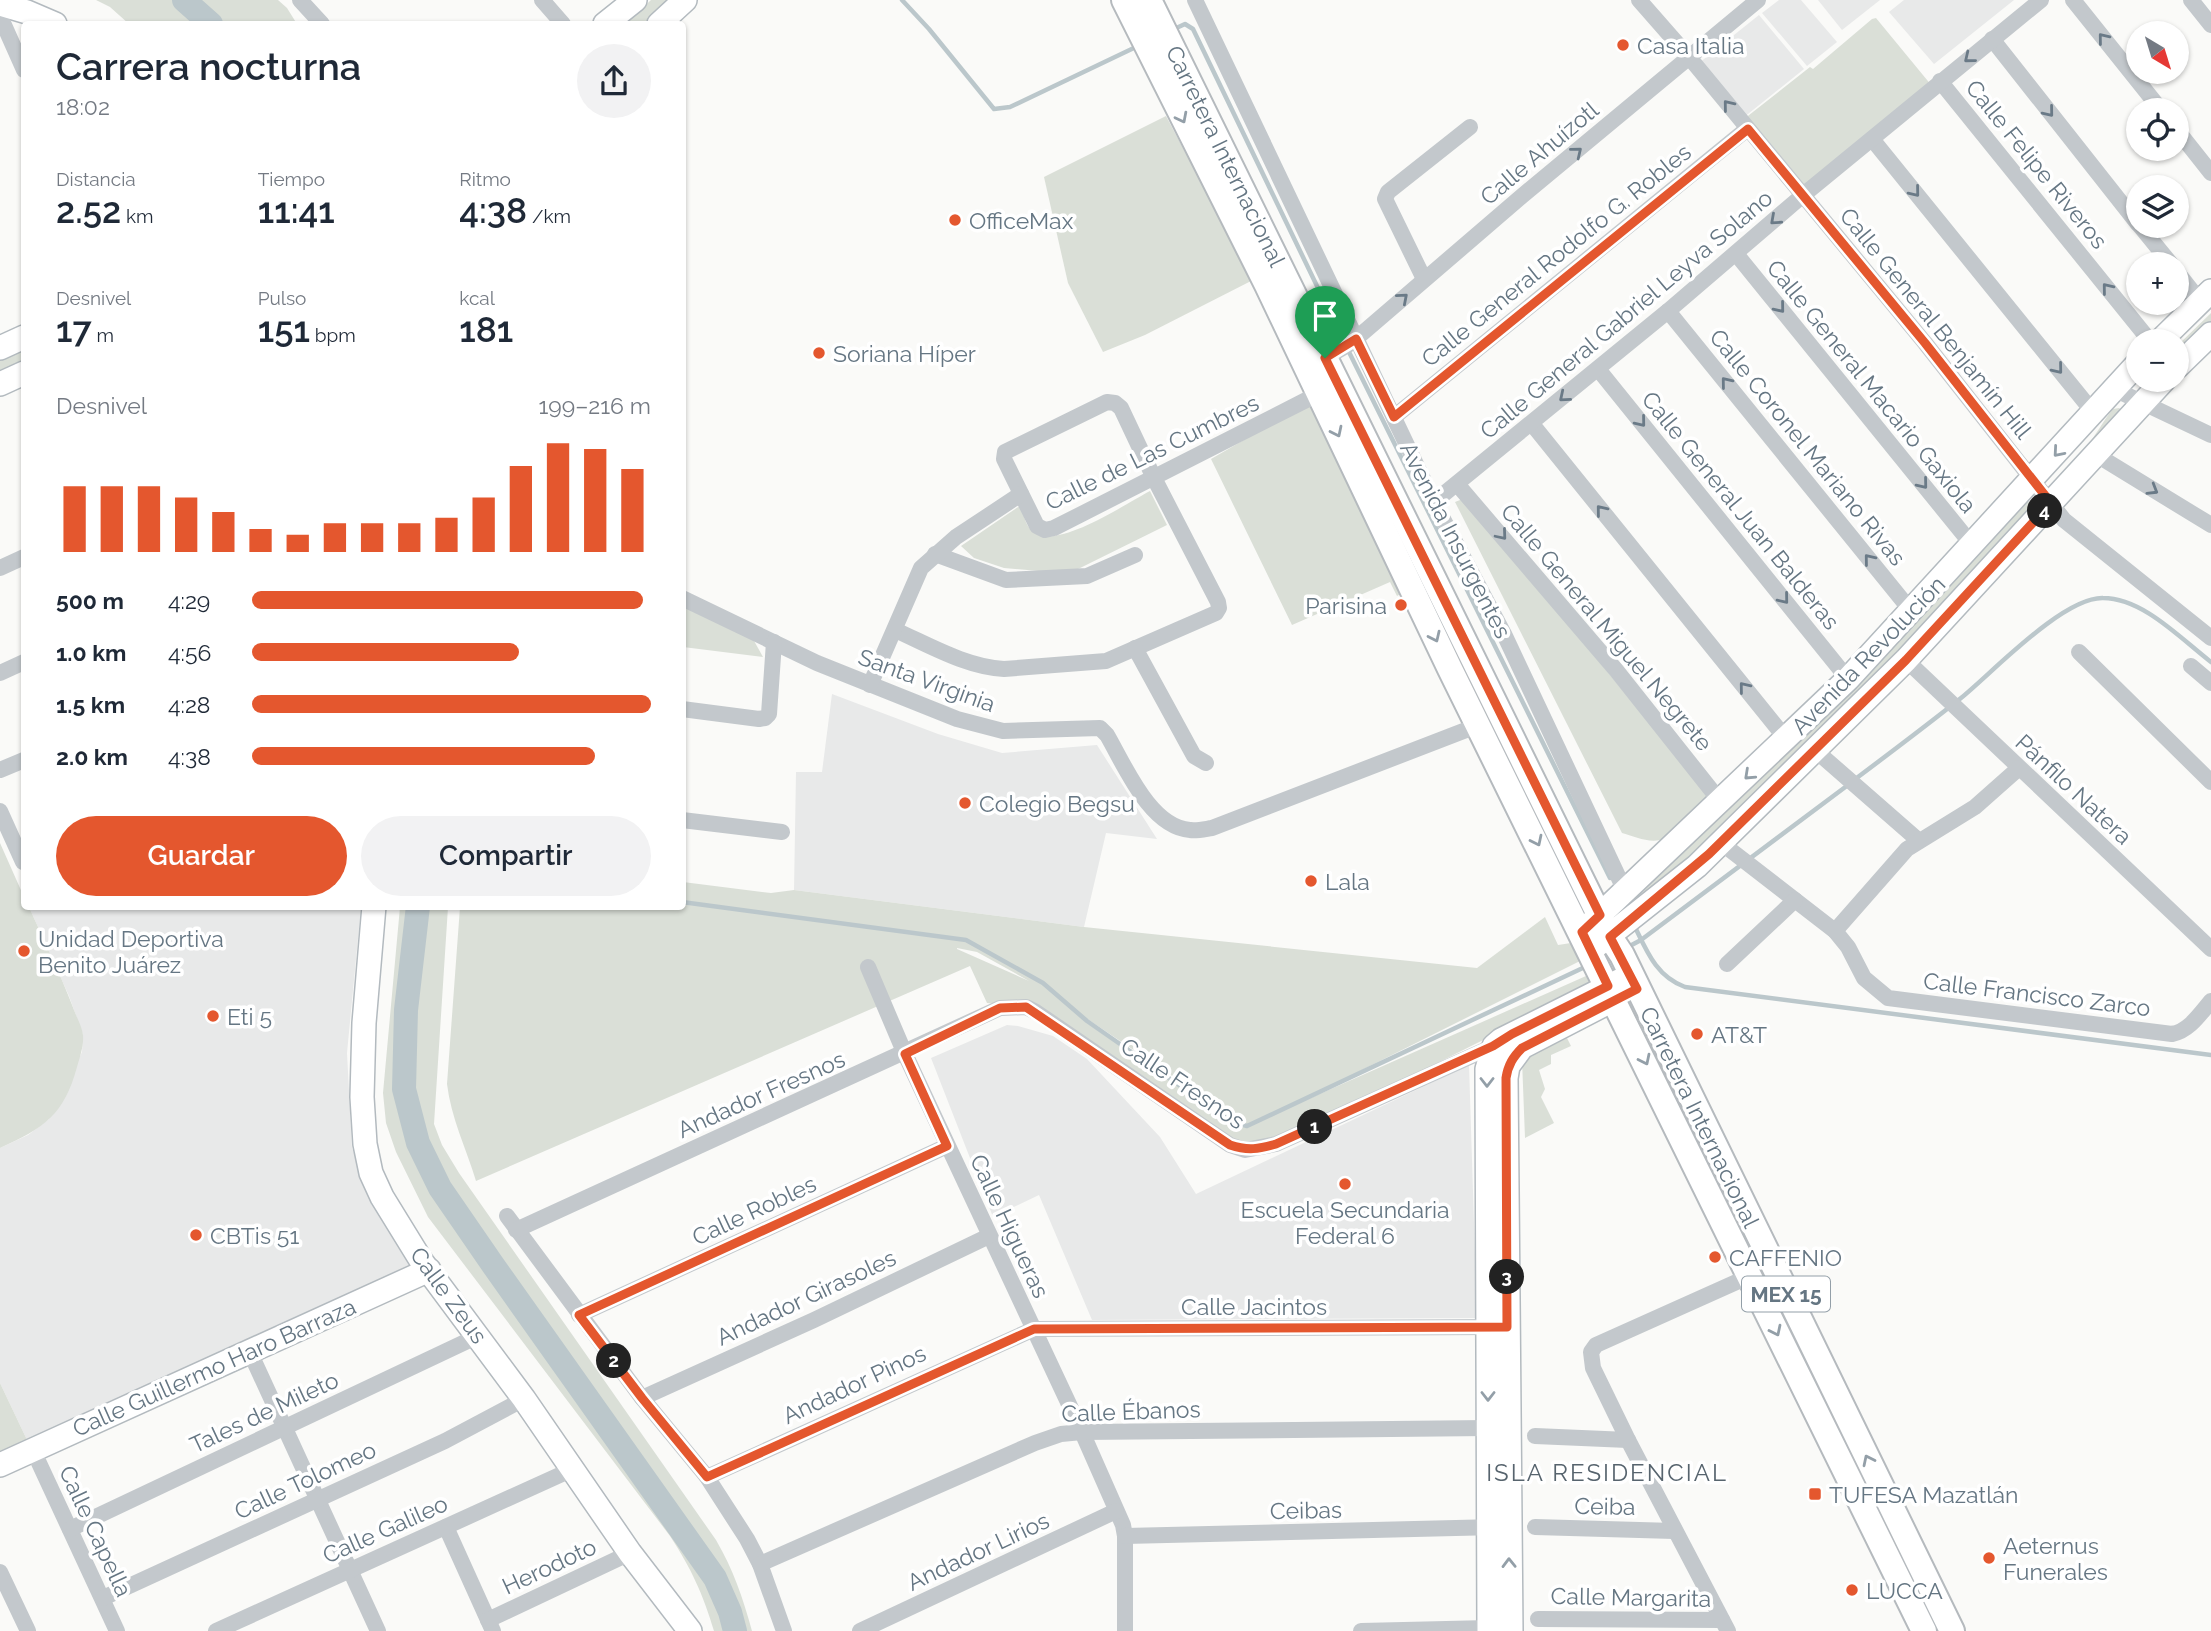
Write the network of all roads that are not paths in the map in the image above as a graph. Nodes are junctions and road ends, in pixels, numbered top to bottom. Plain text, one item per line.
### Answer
1 (300, 0) edge
2 (542, 0) edge
3 (635, 0) edge
4 (685, 0) edge
5 (1124, 0) edge
6 (1195, 0) edge
7 (1639, 0) edge
8 (1757, 0) edge
9 (2041, 0) edge
10 (2073, 0) edge
11 (2191, 0) edge
12 (0, 5) edge
13 (0, 16) edge
14 (1149, 16) edge
15 (48, 21) edge
16 (319, 21) edge
17 (560, 21) edge
18 (609, 21) edge
19 (662, 21) edge
20 (2211, 25) edge
21 (1992, 39) junction
22 (1162, 53) junction
23 (1689, 57) junction
24 (21, 63) edge
25 (1940, 81) junction
26 (2151, 98) edge
27 (1470, 127) dead end
28 (1748, 129) junction
29 (1872, 139) junction
30 (2189, 145) edge
31 (2211, 173) edge
32 (1802, 196) junction
33 (2126, 209) edge
34 (2150, 238) edge
35 (2161, 252) edge
36 (1737, 255) junction
37 (1424, 279) junction
38 (2189, 282) edge
39 (2206, 296) edge
40 (1668, 311) junction
41 (2140, 329) edge
42 (2172, 329) edge
43 (2211, 334) edge
44 (21, 338) edge
45 (1354, 341) junction
46 (0, 348) edge
47 (1331, 355) junction
48 (2189, 355) edge
49 (1598, 369) junction
50 (21, 374) edge
51 (2126, 376) edge
52 (0, 384) edge
53 (2114, 389) junction
54 (2152, 392) edge
55 (1318, 394) junction
56 (2141, 403) junction
57 (2093, 412) junction
58 (1394, 417) junction
59 (1532, 424) junction
60 (2211, 435) edge
61 (2095, 454) junction
62 (1154, 478) junction
63 (2034, 479) junction
64 (1457, 484) junction
65 (1021, 494) junction
66 (1434, 502) junction
67 (2051, 503) junction
68 (2211, 525) edge
69 (1973, 546) junction
70 (935, 554) junction
71 (1135, 555) dead end
72 (21, 558) edge
73 (0, 568) edge
74 (686, 600) edge
75 (1912, 612) junction
76 (894, 630) junction
77 (2211, 638) edge
78 (774, 642) junction
79 (1135, 648) junction
80 (2079, 652) dead end
81 (1906, 660) junction
82 (21, 663) edge
83 (2191, 666) dead end
84 (0, 673) edge
85 (1848, 679) junction
86 (2211, 684) edge
87 (870, 685) junction
88 (686, 710) edge
89 (1479, 725) junction
90 (1787, 740) junction
91 (1815, 750) junction
92 (21, 761) edge
93 (1206, 763) dead end
94 (2019, 768) junction
95 (0, 770) edge
96 (2211, 782) edge
97 (1720, 801) junction
98 (0, 811) edge
99 (686, 820) edge
100 (782, 832) dead end
101 (1918, 840) junction
102 (1720, 842) junction
103 (21, 856) edge
104 (1625, 891) junction
105 (1795, 900) junction
106 (374, 910) edge
107 (1835, 932) junction
108 (2211, 949) edge
109 (1609, 959) junction
110 (1727, 964) dead end
111 (868, 967) dead end
112 (2211, 1001) edge
113 (1026, 1007) joint
114 (1504, 1051) junction
115 (905, 1054) junction
116 (947, 1146) junction
117 (989, 1237) junction
118 (429, 1270) junction
119 (1750, 1276) junction
120 (579, 1315) junction
121 (1498, 1327) junction
122 (1027, 1331) junction
123 (478, 1336) junction
124 (249, 1350) junction
125 (1832, 1388) junction
126 (642, 1398) junction
127 (1809, 1398) junction
128 (524, 1399) junction
129 (285, 1428) junction
130 (1488, 1428) junction
131 (1082, 1432) junction
132 (1535, 1436) dead end
133 (1628, 1440) junction
134 (33, 1450) junction
135 (0, 1465) edge
136 (573, 1469) junction
137 (707, 1477) junction
138 (317, 1499) junction
139 (1116, 1511) junction
140 (446, 1527) junction
141 (1498, 1527) junction
142 (1535, 1527) dead end
143 (70, 1529) junction
144 (1674, 1531) junction
145 (1125, 1536) junction
146 (1877, 1536) junction
147 (1909, 1542) junction
148 (630, 1553) junction
149 (760, 1564) junction
150 (349, 1569) junction
151 (0, 1572) edge
152 (103, 1598) junction
153 (1538, 1619) dead end
154 (491, 1625) edge
155 (1725, 1626) edge
156 (1496, 1630) edge
157 (28, 1631) edge
158 (117, 1631) edge
159 (216, 1631) edge
160 (378, 1631) edge
161 (690, 1631) edge
162 (784, 1631) edge
163 (860, 1631) edge
164 (1125, 1631) edge
165 (1361, 1631) edge
166 (1924, 1631) edge
167 (1952, 1631) edge

1 - 16 street
2 - 17 street
3 - 18 street
4 - 19 street
5 - 14 main road, Carretera Internacional / MEX 15
6 - 45 street, Avenida Insurgentes
7 - 23 street, Calle General Benjamín Hill
8 - 23 street, Calle Ahuízotl
9 - 21 street, Calle General Gabriel Leyva Solano
26 -> 10 street
11 - 20 street
12 - 15 street
13 - 24 street
14 - 22 main road, Carretera Internacional / MEX 15
21 -> 25 street, Calle General Gabriel Leyva Solano
21 -> 33 street
22 - 47 main road, Carretera Internacional / MEX 15
22 -> 55 main road, Carretera Internacional / MEX 15
28 -> 23 street, Calle General Benjamín Hill
37 -> 23 street, Calle Ahuízotl
25 - 29 street, Calle General Gabriel Leyva Solano
41 -> 25 street, Calle Felipe Riveros
27 - 37 street
28 - 32 street, Calle General Benjamín Hill
28 - 58 street, Calle General Rodolfo G. Robles
29 - 32 street, Calle General Gabriel Leyva Solano
29 -> 57 street
30 - 31 street
32 -> 36 street, Calle General Gabriel Leyva Solano
32 - 63 street, Calle General Benjamín Hill
34 - 35 street
36 - 40 street, Calle General Gabriel Leyva Solano
36 -> 69 street, Calle General Macario Gaxiola
45 -> 37 street, Calle Ahuízotl
38 - 39 street
39 - 42 street
40 - 49 street, Calle General Gabriel Leyva Solano
75 -> 40 street, Calle Coronel Mariano Rivas
43 - 48 street
44 - 46 street
45 - 47 street, Calle Ahuízotl
45 - 58 street, Avenida Insurgentes
47 - 109 main road, Carretera Internacional / MEX 15
49 -> 59 street, Calle General Gabriel Leyva Solano
49 -> 85 street, Calle General Juan Balderas
50 - 52 street
51 - 53 street, Avenida Revolución
53 - 56 street
53 - 57 street, Avenida Revolución
54 - 56 street, Avenida Revolución
55 - 62 street, Calle de Las Cumbres
55 -> 89 main road, Carretera Internacional / MEX 15
56 - 60 street
56 - 61 street, Avenida Revolución
57 -> 63 street, Avenida Revolución
58 - 66 street, Avenida Insurgentes
59 - 64 street, Calle General Gabriel Leyva Solano
90 -> 59 street
61 - 67 street, Avenida Revolución
61 -> 68 street
62 - 65 street, Calle de Las Cumbres
62 - 65 street
62 - 79 street
63 - 67 street, Calle General Benjamín Hill
63 - 69 street, Avenida Revolución
64 - 66 street, Calle General Gabriel Leyva Solano
64 -> 97 street, Calle General Miguel Negrete
65 - 70 street, Calle de Las Cumbres
66 - 104 street, Avenida Insurgentes
67 - 77 street, Calle General Benjamín Hill
67 - 81 street, Avenida Revolución
69 - 75 street, Avenida Revolución
70 - 71 street
70 - 76 street, Calle de Las Cumbres
72 - 73 street
74 - 78 street, Santa Virginia
75 - 85 street, Avenida Revolución
76 - 79 street
76 - 87 street, Calle de Las Cumbres
78 - 87 street, Santa Virginia
78 - 88 street
79 - 93 street
80 - 96 street
81 - 91 street, Avenida Revolución
81 - 94 street, Pánfilo Natera
82 - 84 street
83 - 86 street
85 - 90 street, Avenida Revolución
87 - 89 street, Santa Virginia
89 -> 109 main road, Carretera Internacional / MEX 15
90 -> 97 street, Avenida Revolución
91 - 101 street
91 - 102 street, Avenida Revolución
92 - 95 street
94 - 101 street
94 - 108 street, Pánfilo Natera
97 - 104 street, Avenida Revolución
98 - 103 street
99 - 100 street
101 - 107 street
102 - 105 street
102 - 109 street, Avenida Revolución
104 - 109 street, Avenida Revolución
105 - 107 street
105 - 110 street
106 - 118 street, Calle Zeus
107 - 112 street, Calle Francisco Zarco
109 - 114 street
109 -> 119 main road, Carretera Internacional / MEX 15
109 - 125 main road, Carretera Internacional / MEX 15
111 - 115 street, Calle Higueras
113 - 114 street, Calle Fresnos
113 - 115 street, Andador Fresnos
114 - 121 street
115 - 116 street, Calle Higueras
115 - 120 street, Andador Fresnos
116 - 117 street, Calle Higueras
116 - 120 street, Calle Robles
117 - 122 street, Calle Higueras
117 - 126 street, Andador Girasoles
118 - 123 street, Calle Zeus
118 - 124 street, Calle Guillermo Haro Barraza
119 -> 127 main road, Carretera Internacional / MEX 15
119 - 133 street
120 - 126 street
121 - 122 street, Calle Jacintos
121 -> 130 street
121 - 141 street
122 - 131 street, Calle Higueras
122 - 137 street, Andador Pinos
123 - 128 street, Calle Zeus
123 - 129 street, Tales de Mileto
124 - 129 street
124 - 134 street, Calle Guillermo Haro Barraza
125 - 127 main road
147 -> 125 main road, Carretera Internacional / MEX 15
126 - 137 street
127 - 146 main road, Carretera Internacional / MEX 15
128 - 136 street, Calle Zeus
128 - 138 street, Calle Tolomeo
129 - 138 street
129 - 143 street, Tales de Mileto
130 - 131 street, Calle Ébanos
130 - 141 street
131 - 139 street, Calle Higueras
131 - 149 street, Calle Ébanos
132 - 133 street
133 - 144 street
134 - 135 street, Calle Guillermo Haro Barraza
134 - 143 street, Calle Capella
136 - 140 street, Calle Galileo
136 - 148 street, Calle Zeus
137 - 149 street
138 - 150 street
138 - 152 street, Calle Tolomeo
139 - 145 street, Calle Higueras
139 - 163 street, Andador Lirios
140 - 150 street, Calle Galileo
140 - 154 street
141 - 145 street, Ceibas
141 - 156 street
142 - 144 street, Ceiba
143 - 152 street, Calle Capella
144 - 155 street
145 - 164 street, Calle Higueras
146 - 147 main road
146 - 166 main road, Carretera Internacional / MEX 15
147 - 167 main road, Carretera Internacional / MEX 15
148 - 154 street, Herodoto
148 - 161 street, Calle Zeus
149 - 162 street
150 - 159 street, Calle Galileo
150 - 160 street
151 - 157 street
152 - 158 street, Calle Capella
153 - 155 street, Calle Margarita
156 - 165 street

